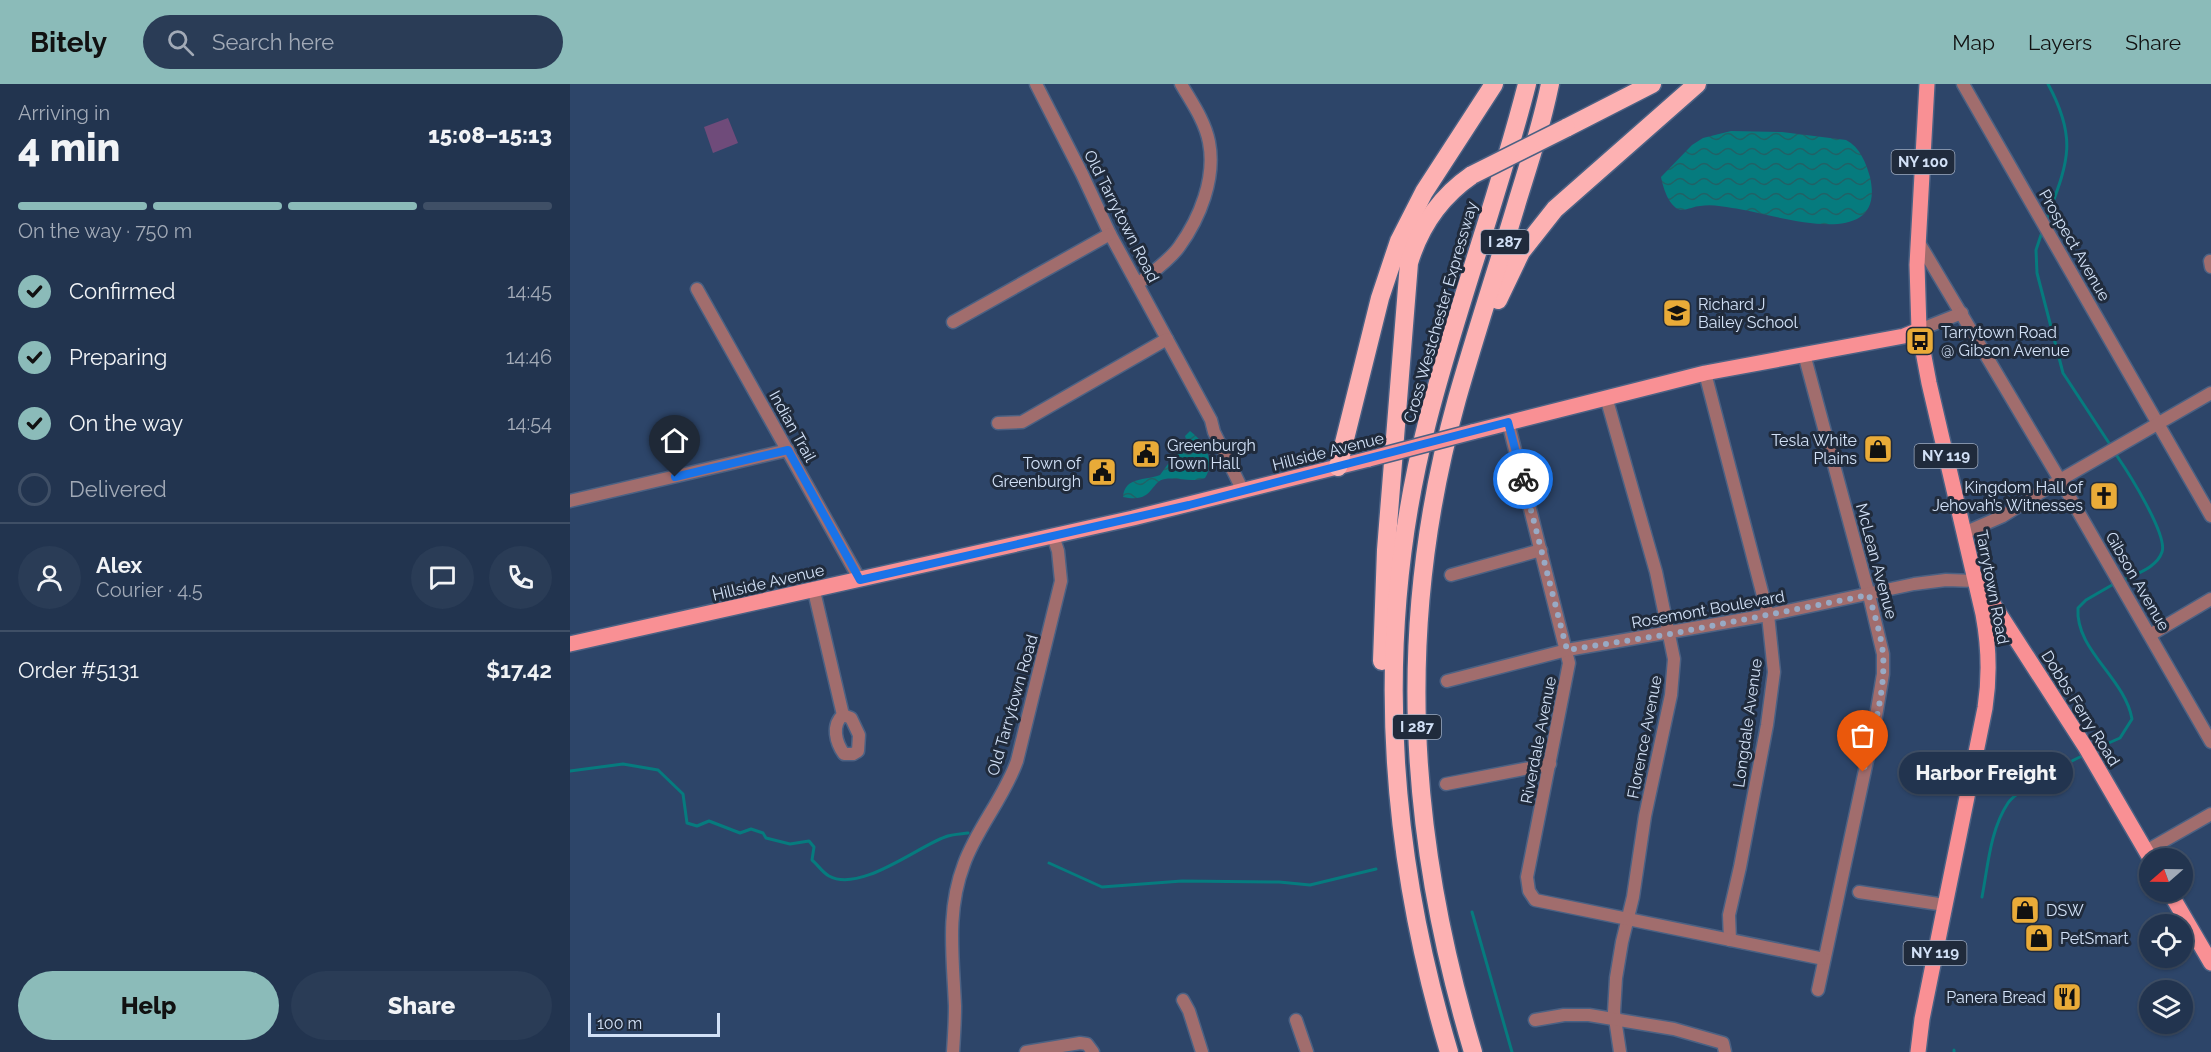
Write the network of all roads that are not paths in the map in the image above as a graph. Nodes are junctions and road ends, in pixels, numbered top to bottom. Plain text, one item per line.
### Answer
1 (1036, 84) edge
2 (1181, 84) edge
3 (1494, 84) edge
4 (1527, 84) edge
5 (1550, 84) edge
6 (1652, 84) edge
7 (1697, 84) edge
8 (1963, 84) edge
9 (1926, 86) edge
10 (1110, 234) junction
11 (1918, 241) junction
12 (1138, 284) junction
13 (698, 289) dead end
14 (1962, 313) junction
15 (953, 322) dead end
16 (1919, 330) junction
17 (1167, 339) junction
18 (1804, 354) junction
19 (1705, 373) junction
20 (2211, 393) edge
21 (1606, 397) junction
22 (1457, 399) junction
23 (1508, 422) junction
24 (998, 423) dead end
25 (2159, 423) junction
26 (788, 450) junction
27 (1338, 467) junction
28 (2060, 480) junction
29 (1243, 491) junction
30 (570, 501) edge
31 (2211, 516) edge
32 (1964, 532) junction
33 (1053, 536) junction
34 (1541, 550) junction
35 (1451, 575) dead end
36 (860, 580) junction
37 (1976, 581) junction
38 (814, 591) junction
39 (1869, 595) junction
40 (2211, 599) edge
41 (1768, 615) junction
42 (1670, 634) junction
43 (2150, 635) junction
44 (570, 644) edge
45 (1567, 650) junction
46 (1447, 681) dead end
47 (843, 715) dead end
48 (2211, 742) edge
49 (1550, 764) junction
50 (1446, 784) dead end
51 (2211, 814) edge
52 (2144, 848) edge
53 (2159, 848) edge
54 (1859, 892) dead end
55 (2175, 902) edge
56 (1945, 905) junction
57 (1412, 906) junction
58 (1628, 919) junction
59 (1730, 940) junction
60 (1824, 959) junction
61 (2211, 963) edge
62 (1818, 990) dead end
63 (1183, 1000) dead end
64 (1296, 1020) dead end
65 (1535, 1020) dead end
66 (1616, 1020) junction
67 (1724, 1047) edge
68 (953, 1052) edge
69 (1026, 1052) edge
70 (1093, 1052) edge
71 (1202, 1052) edge
72 (1307, 1052) edge
73 (1449, 1052) edge
74 (1473, 1052) edge
75 (1620, 1052) edge
76 (1918, 1052) edge

1 - 10 street, Old Tarrytown Road
2 - 12 street
3 - 27 highway
4 - 57 highway, Cross Westchester Expressway / I 287
5 - 22 highway, I 287
6 - 57 highway, bridge
7 - 22 highway
8 - 25 street, Prospect Avenue
9 - 11 main road, Tarrytown Road / NY 100
10 - 12 street, Old Tarrytown Road
10 - 15 street
11 - 14 street, Gibson Avenue
11 - 16 main road, Tarrytown Road / NY 100
12 - 17 street, Old Tarrytown Road
13 - 26 street, Indian Trail
14 - 16 street
14 - 28 street, Gibson Avenue
16 - 18 main road, Hillside Avenue
16 - 32 main road, Tarrytown Road / NY 119
17 - 24 street
17 - 29 street, Old Tarrytown Road
18 - 19 main road, Hillside Avenue
18 - 39 street, McLean Avenue
19 - 21 main road, Hillside Avenue
19 - 41 street, Longdale Avenue
20 - 25 street
21 - 23 main road, Hillside Avenue
21 - 42 street, Florence Avenue
22 - 74 highway, I 287
23 - 27 main road, Hillside Avenue, bridge
23 - 34 street, Riverdale Avenue
25 - 28 street
25 - 31 street, Prospect Avenue
26 - 30 street
26 - 36 street, Indian Trail
27 - 29 main road, Hillside Avenue
28 - 32 street
28 - 43 street, Gibson Avenue
29 - 33 main road, Hillside Avenue
32 - 37 main road, Tarrytown Road / NY 119
33 - 36 main road, Hillside Avenue
33 - 68 street, Old Tarrytown Road
34 - 35 street
34 - 45 street, Riverdale Avenue
36 - 38 main road, Hillside Avenue
37 - 39 street, Rosemont Boulevard
37 - 52 main road, Dobbs Ferry Road
37 - 56 main road, Tarrytown Road / NY 119
38 - 44 main road, Hillside Avenue
38 - 47 street
39 - 41 street, Rosemont Boulevard
39 - 60 street, McLean Avenue
40 - 43 street
41 - 42 street, Rosemont Boulevard
41 - 59 street, Longdale Avenue
42 - 45 street, Rosemont Boulevard
42 - 58 street, Florence Avenue
43 - 48 street, Gibson Avenue
45 - 46 street, Rosemont Boulevard
45 - 49 street, Riverdale Avenue
49 - 50 street
49 - 58 street, Riverdale Avenue
51 - 53 street
54 - 56 street
55 - 61 main road
56 - 76 main road, Tarrytown Road / NY 119
57 - 73 highway, Cross Westchester Expressway / I 287
58 - 59 street
58 - 66 street, Florence Avenue
59 - 60 street
60 - 62 street, McLean Avenue
63 - 71 street
64 - 72 street
65 - 66 street
66 - 67 street
66 - 75 street, Florence Avenue
69 - 70 street

